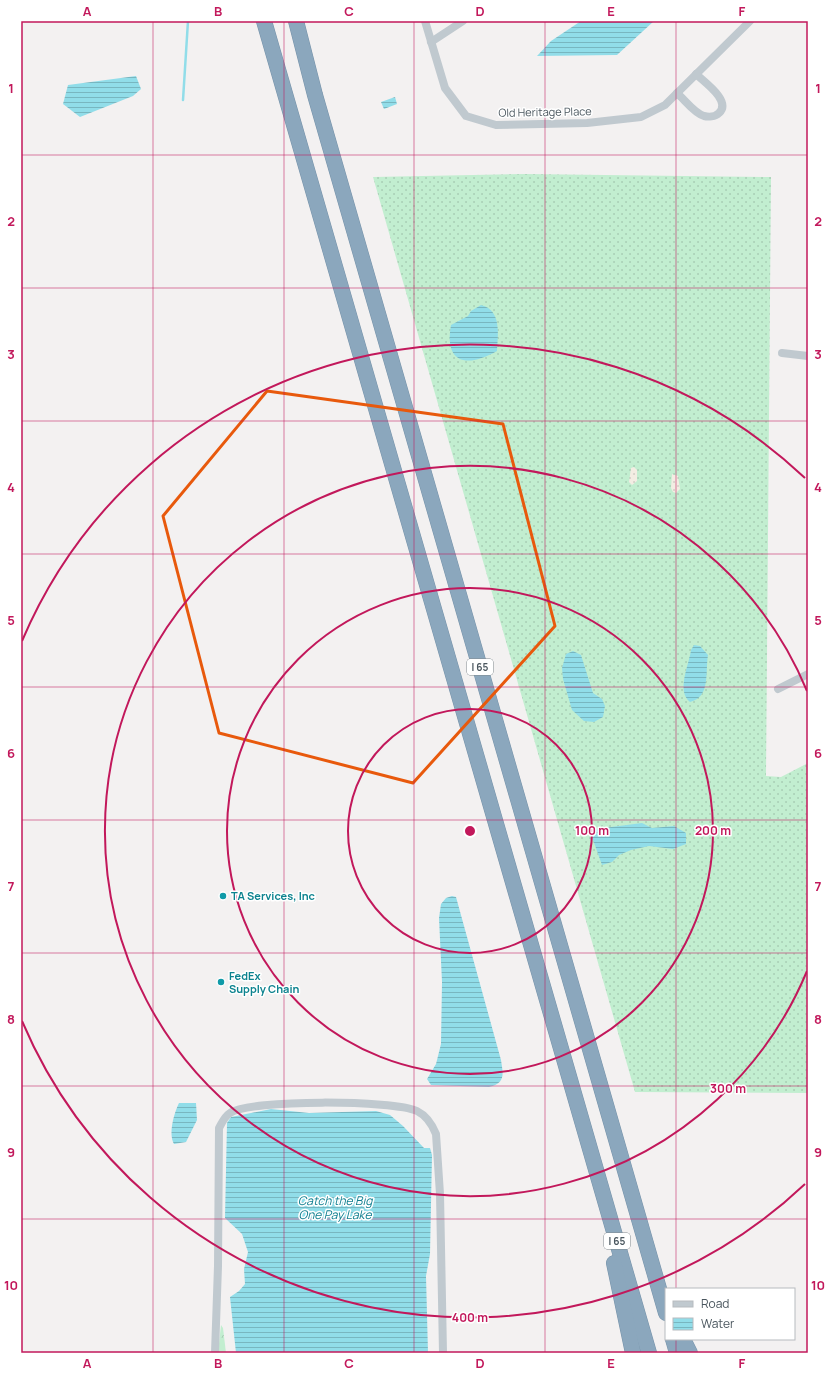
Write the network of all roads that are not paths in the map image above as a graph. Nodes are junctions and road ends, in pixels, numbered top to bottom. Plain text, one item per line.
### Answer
1 (264, 21) edge
2 (296, 21) edge
3 (425, 21) edge
4 (463, 21) edge
5 (750, 21) edge
6 (431, 42) junction
7 (696, 74) junction
8 (677, 93) junction
9 (782, 353) dead end
10 (808, 356) edge
11 (808, 674) edge
12 (778, 689) dead end
13 (585, 1129) junction
14 (654, 1271) junction
15 (665, 1297) edge
16 (665, 1310) edge
17 (673, 1340) edge
18 (684, 1340) edge
19 (215, 1353) edge
20 (443, 1353) edge
21 (633, 1353) edge
22 (649, 1353) edge
23 (677, 1353) edge
24 (690, 1353) edge

1 - 13 highway, I 65
2 - 14 highway, I 65
3 - 6 street, Old Heritage Place
4 - 6 street
5 - 7 street, Old Heritage Place
6 - 8 street, Old Heritage Place
7 - 8 street, Old Heritage Place
7 - 8 street
9 - 10 street
11 - 12 street
13 - 21 highway
13 - 22 highway, I 65
14 - 15 highway
14 - 16 highway, I 65
17 - 23 highway
18 - 24 highway
19 - 20 street

